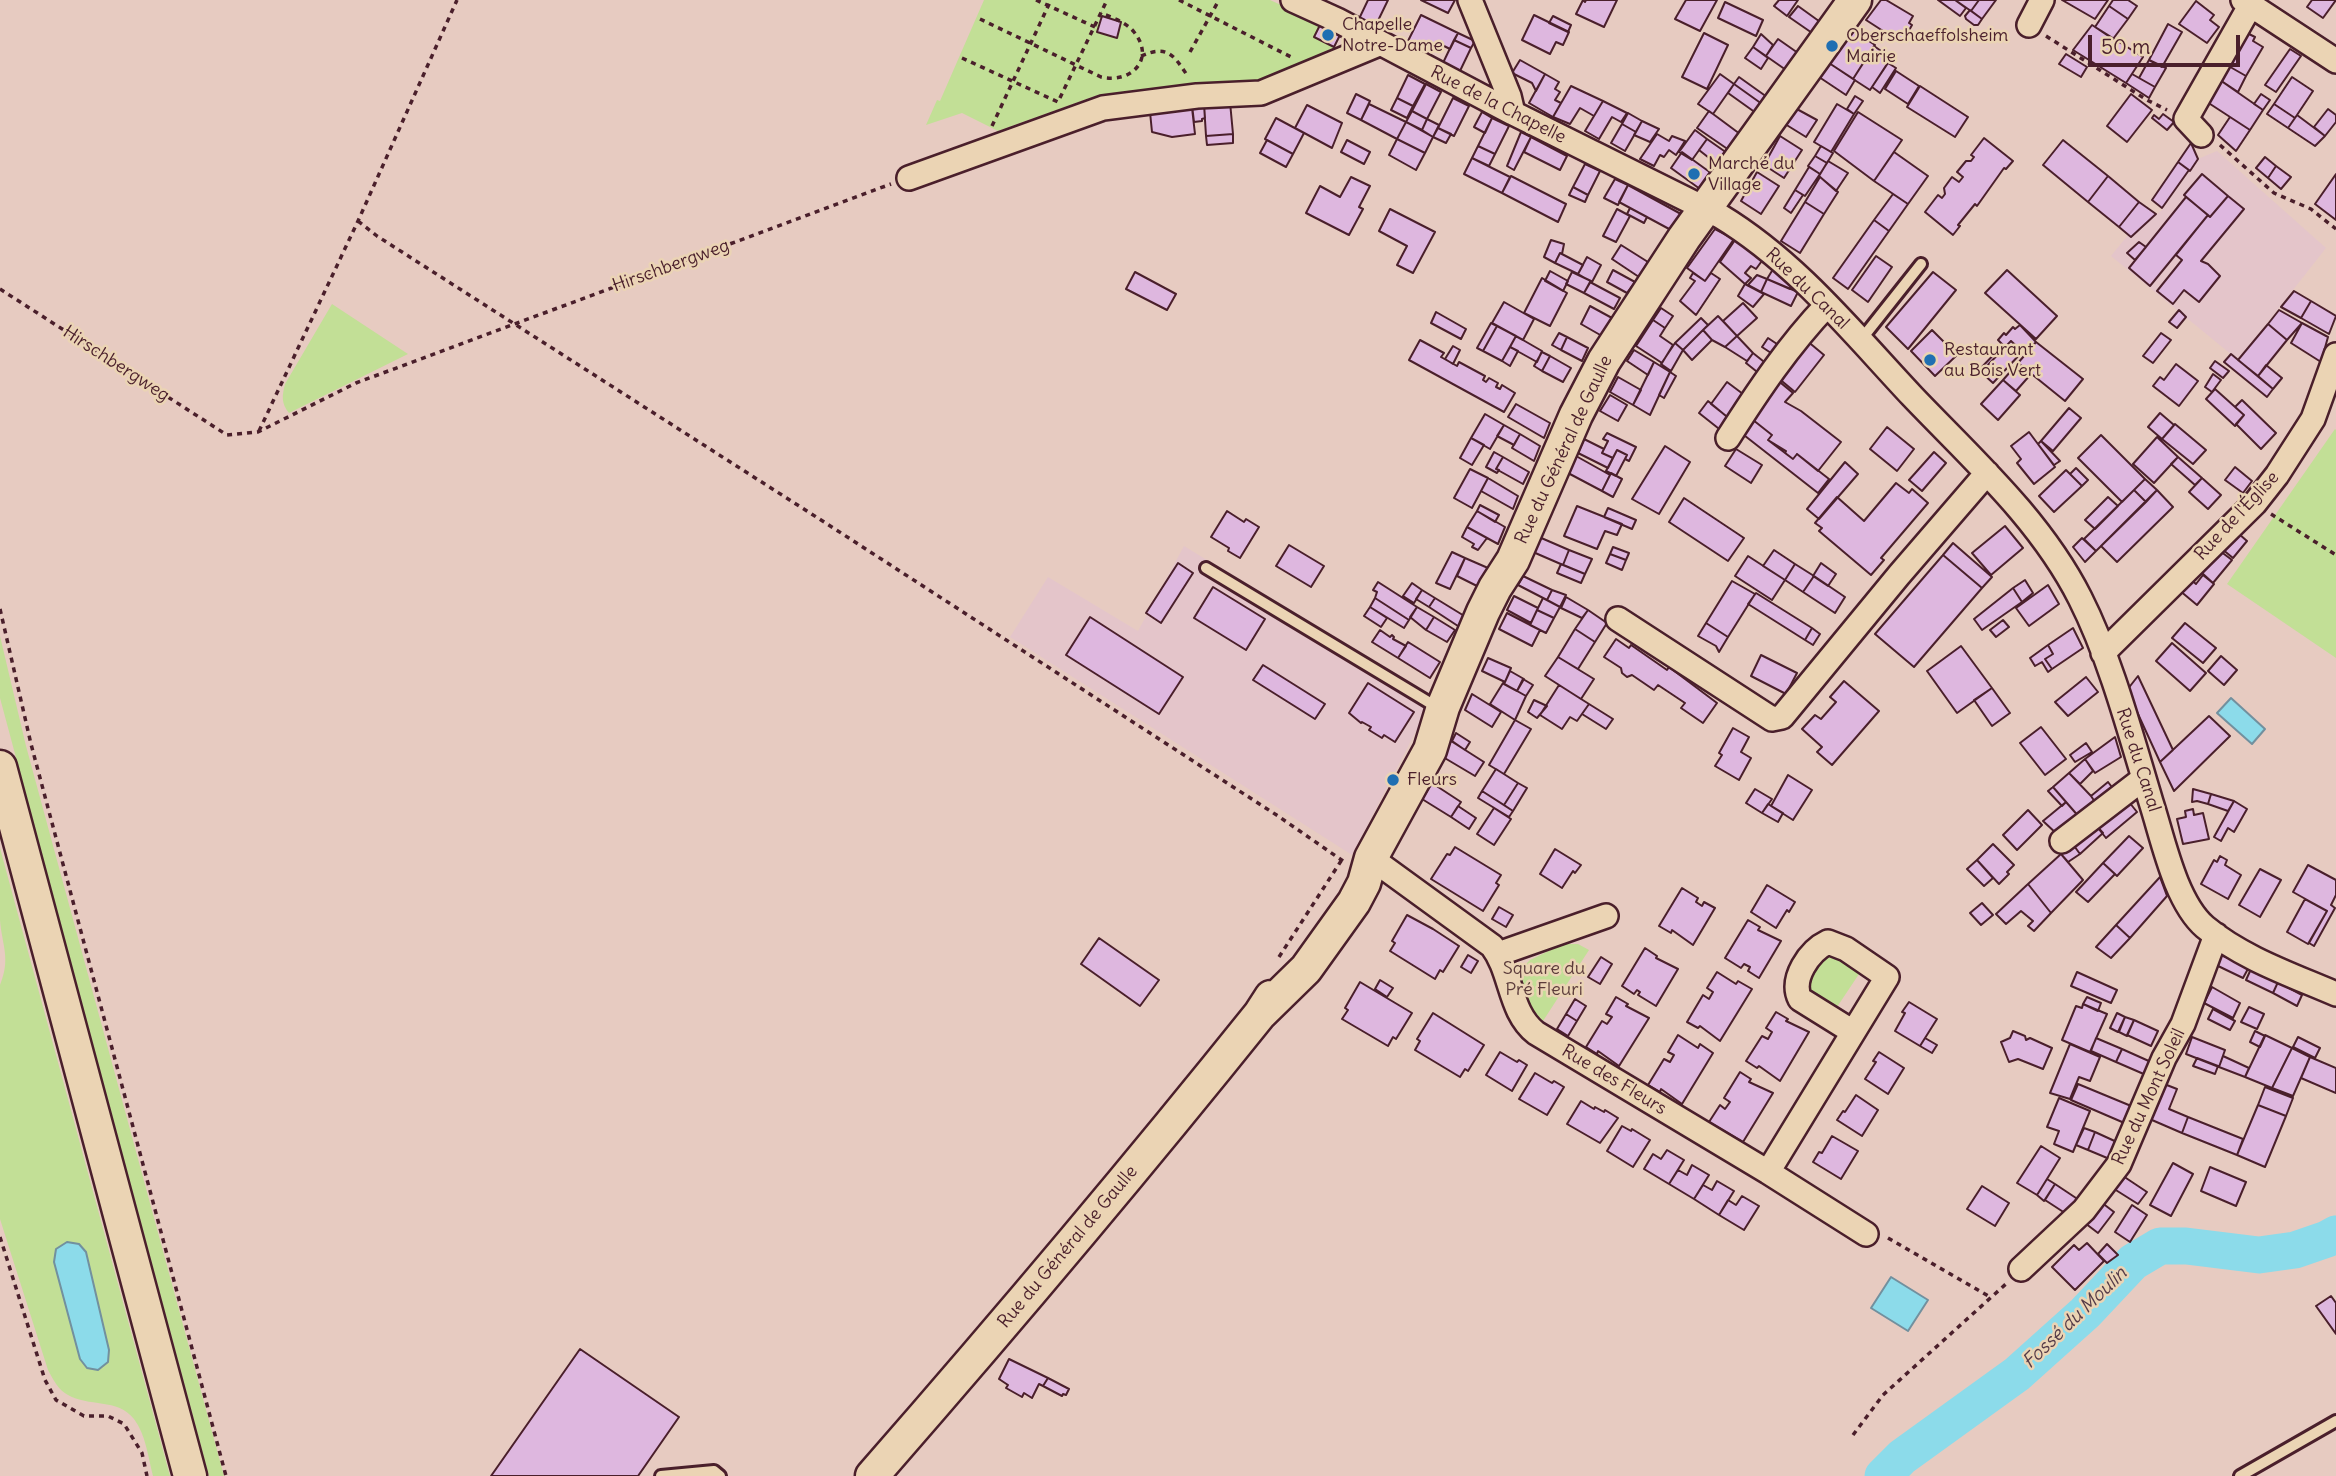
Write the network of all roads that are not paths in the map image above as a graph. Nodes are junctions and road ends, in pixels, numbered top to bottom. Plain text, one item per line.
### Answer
1 (1293, 0) edge
2 (1470, 0) edge
3 (1855, 0) edge
4 (2042, 0) edge
5 (2246, 3) edge
6 (2029, 25) road end
7 (1379, 44) junction
8 (2336, 61) edge
9 (1513, 113) junction
10 (2194, 127) road end
11 (909, 178) road end
12 (1704, 209) junction
13 (1921, 264) dead end
14 (1827, 305) junction
15 (1860, 341) junction
16 (2336, 355) edge
17 (1728, 438) dead end
18 (1987, 473) junction
19 (1206, 568) dead end
20 (1618, 619) dead end
21 (2103, 653) junction
22 (1443, 707) junction
23 (0, 767) edge
24 (2144, 778) junction
25 (2063, 841) dead end
26 (1364, 864) junction
27 (1606, 916) dead end
28 (2216, 935) junction
29 (1498, 954) junction
30 (2336, 994) edge
31 (1853, 1032) junction
32 (1768, 1172) junction
33 (1866, 1234) road end
34 (2021, 1269) road end
35 (2336, 1420) edge
36 (190, 1476) edge
37 (661, 1476) edge
38 (720, 1476) edge
39 (872, 1476) edge
40 (2239, 1476) edge

1 - 7 street, Rue de la Chapelle
2 - 9 street
3 - 12 street, Rue du Général de Gaulle
4 - 6 street
5 - 8 street
5 - 10 street
7 - 9 street, Rue de la Chapelle
7 - 11 street
9 - 12 street, Rue de la Chapelle
12 - 14 street, Rue du Canal
12 - 22 street, Rue du Général de Gaulle
13 - 15 lane
14 - 15 street, Rue du Canal
14 - 17 street
15 - 18 street, Rue du Canal
16 - 21 street, Rue de l'Église
18 - 20 street
18 - 21 street, Rue du Canal
19 - 22 lane
21 - 24 street, Rue du Canal
22 - 26 street, Rue du Général de Gaulle
23 - 36 street
24 - 25 street
24 - 28 street, Rue du Canal
26 - 29 street, Rue des Fleurs
26 - 39 street, Rue du Général de Gaulle
27 - 29 street
28 - 30 street, Rue du Canal
28 - 34 street, Rue du Mont Soleil
29 - 32 street, Rue des Fleurs
31 - 31 street
31 - 32 street
32 - 33 street, Rue des Fleurs
35 - 40 lane
37 - 38 lane

